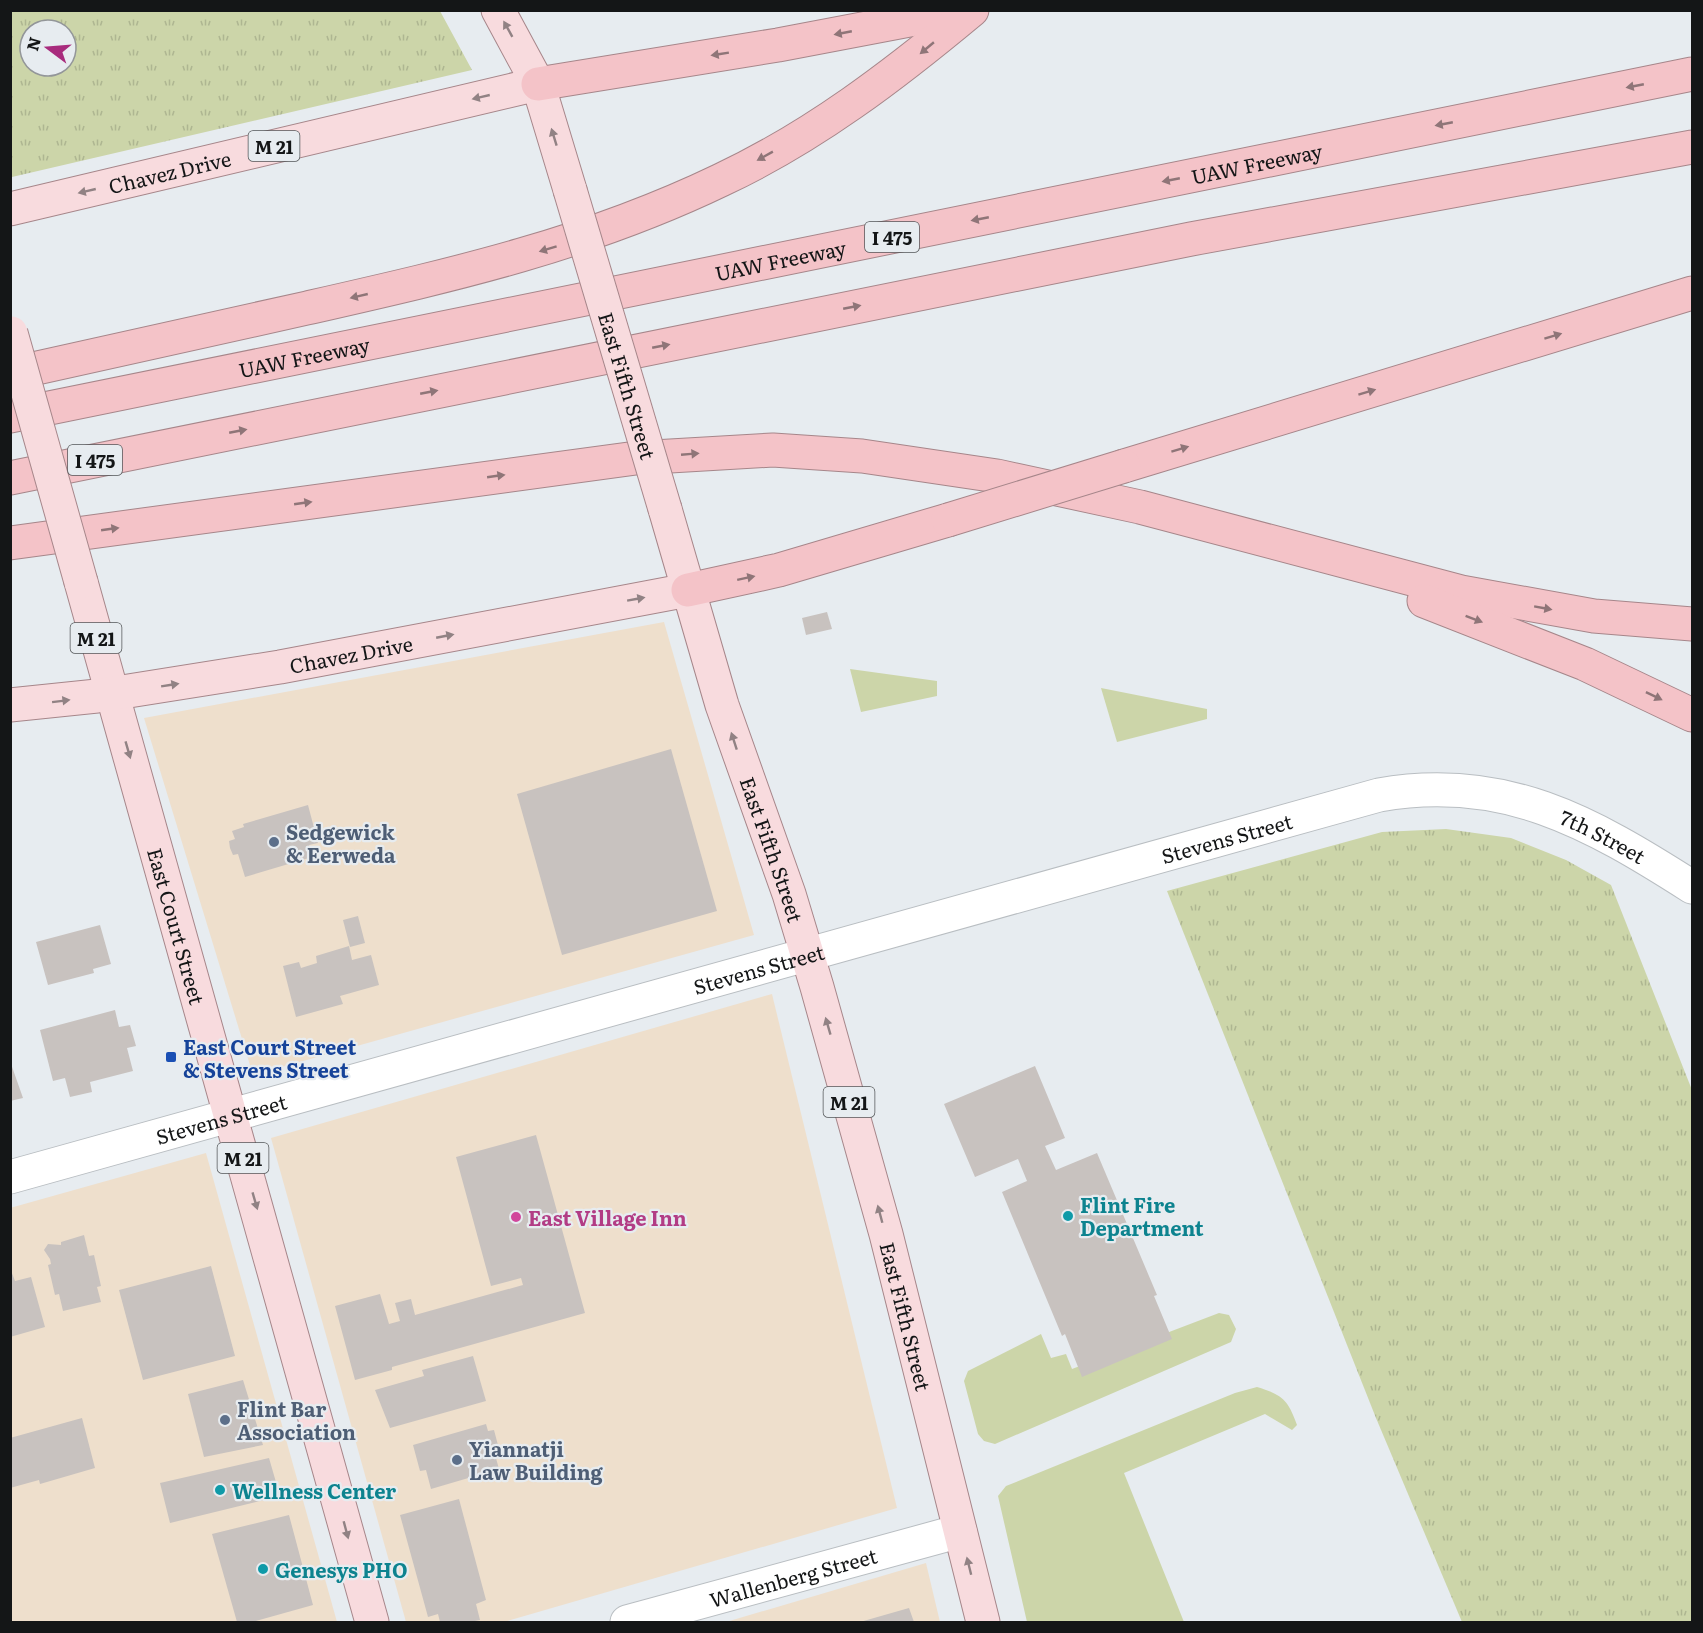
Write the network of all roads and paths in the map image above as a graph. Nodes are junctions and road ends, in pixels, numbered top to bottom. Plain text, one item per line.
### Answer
1 (498, 10) edge
2 (962, 10) edge
3 (972, 10) edge
4 (1692, 74) edge
5 (538, 84) junction
6 (1692, 147) edge
7 (10, 209) edge
8 (1692, 293) edge
9 (10, 333) edge
10 (10, 374) edge
11 (10, 416) edge
12 (10, 478) edge
13 (1140, 507) junction
14 (10, 543) edge
15 (688, 590) junction
16 (1692, 624) edge
17 (112, 694) junction
18 (10, 705) edge
19 (1692, 715) edge
20 (1510, 797) joint
21 (1692, 887) edge
22 (807, 953) junction
23 (231, 1115) junction
24 (10, 1177) edge
25 (960, 1531) junction
26 (372, 1623) edge
27 (627, 1623) edge
28 (983, 1623) edge

5 -> 1 main road, East Fifth Street
2 -> 5 highway
3 -> 10 highway
4 -> 11 highway, UAW Freeway / I 475
5 -> 7 main road, Chavez Drive / M 21
15 -> 5 main road, East Fifth Street, bridge
12 -> 6 highway, I 475
15 -> 8 highway, bridge
9 - 17 main road, East Court Street / M 21, bridge
14 -> 13 highway
13 -> 16 highway
13 -> 19 highway
17 -> 15 main road, Chavez Drive
22 -> 15 main road, East Fifth Street / M 21
18 -> 17 main road, Chavez Drive
17 -> 23 main road, East Court Street / M 21
20 - 21 street, 7th Street
20 - 22 street, Stevens Street
22 - 23 street, Stevens Street
25 -> 22 main road, East Fifth Street / M 21
23 - 24 street, Stevens Street
23 -> 26 main road, East Court Street / M 21
25 - 27 street, Wallenberg Street
28 -> 25 main road, East Fifth Street / M 21

